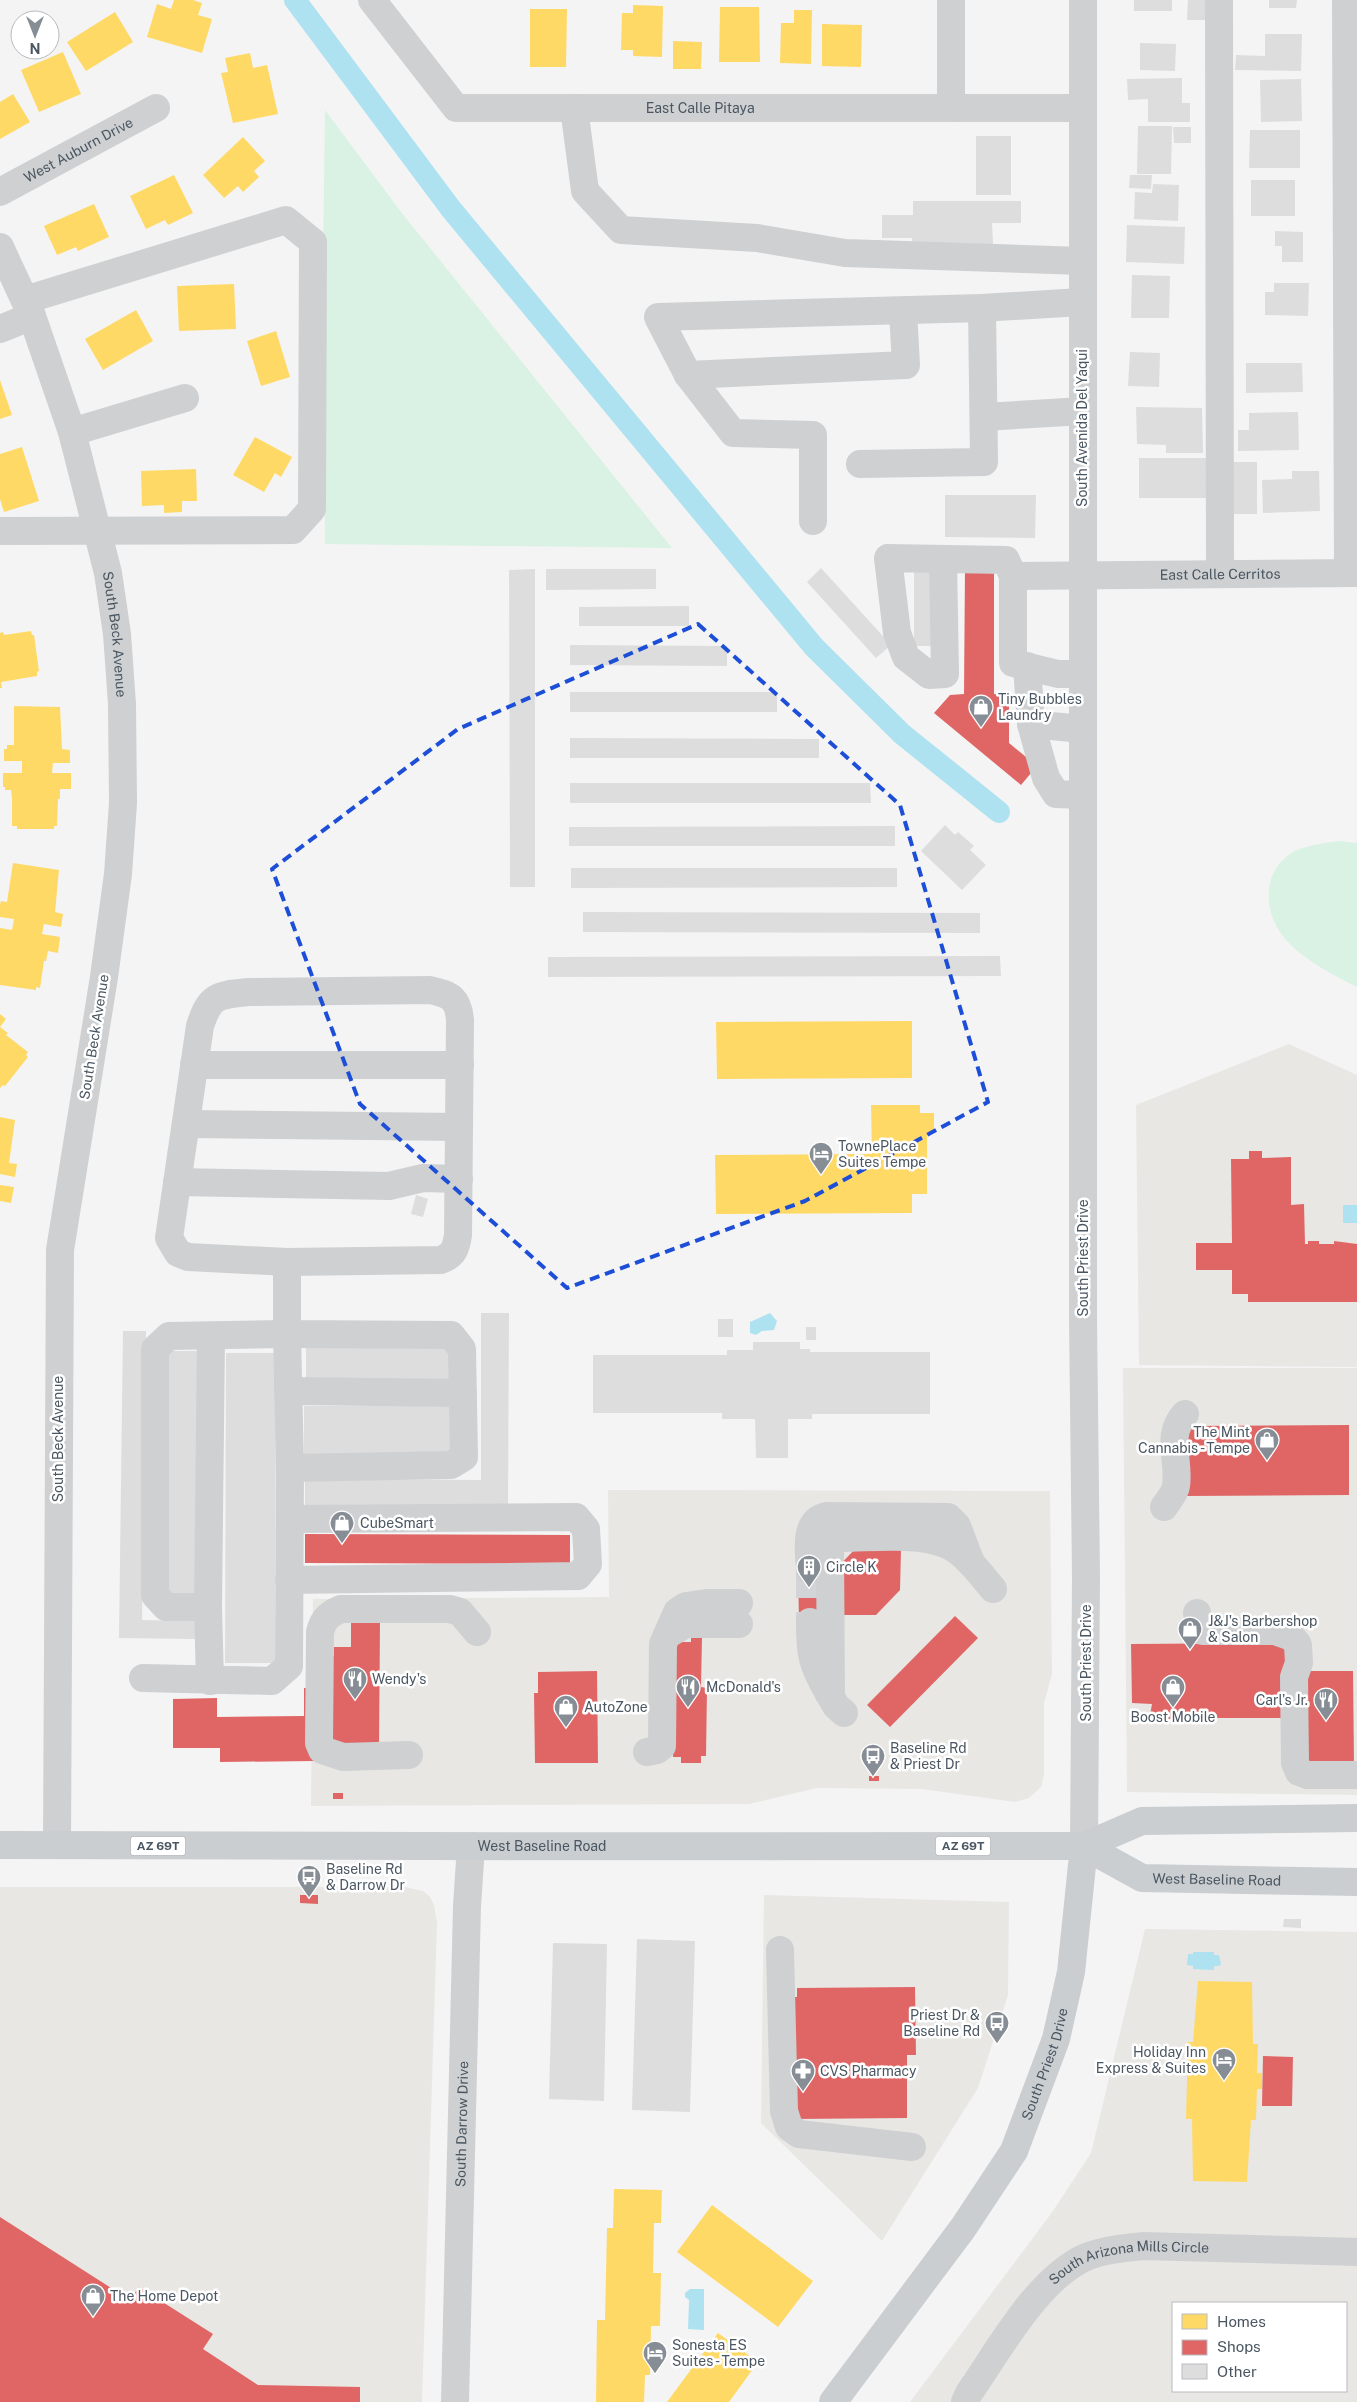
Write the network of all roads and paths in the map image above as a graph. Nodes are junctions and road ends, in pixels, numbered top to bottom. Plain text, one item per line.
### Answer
1 (372, 0) edge
2 (950, 0) edge
3 (1083, 0) edge
4 (1219, 0) edge
5 (1346, 0) edge
6 (950, 107) junction
7 (156, 108) dead end
8 (574, 108) junction
9 (1083, 108) junction
10 (0, 192) edge
11 (0, 248) edge
12 (1082, 261) junction
13 (1081, 302) junction
14 (28, 308) junction
15 (982, 308) junction
16 (903, 312) junction
17 (0, 330) edge
18 (688, 375) junction
19 (1353, 382) edge
20 (185, 398) dead end
21 (1083, 411) junction
22 (984, 416) junction
23 (72, 432) junction
24 (860, 464) dead end
25 (813, 521) dead end
26 (0, 531) edge
27 (98, 531) junction
28 (943, 559) dead end
29 (1352, 573) edge
30 (1220, 574) junction
31 (1013, 576) junction
32 (1082, 576) junction
33 (1027, 666) junction
34 (1082, 674) junction
35 (1031, 724) junction
36 (1082, 729) junction
37 (1083, 795) junction
38 (1083, 856) joint
39 (194, 1065) junction
40 (460, 1065) junction
41 (186, 1124) junction
42 (459, 1127) junction
43 (459, 1179) junction
44 (177, 1182) junction
45 (288, 1262) junction
46 (287, 1334) junction
47 (211, 1336) junction
48 (288, 1391) junction
49 (463, 1394) junction
50 (1185, 1414) dead end
51 (290, 1468) junction
52 (1164, 1507) dead end
53 (290, 1519) junction
54 (971, 1563) junction
55 (810, 1570) tunnel mouth
56 (289, 1580) junction
57 (992, 1589) dead end
58 (208, 1607) junction
59 (739, 1613) dead end
60 (1197, 1613) dead end
61 (810, 1622) tunnel mouth
62 (477, 1632) dead end
63 (143, 1678) dead end
64 (210, 1680) junction
65 (647, 1752) dead end
66 (409, 1755) dead end
67 (1357, 1775) edge
68 (1357, 1818) edge
69 (0, 1845) edge
70 (56, 1845) junction
71 (471, 1846) junction
72 (1084, 1846) junction
73 (1357, 1882) edge
74 (780, 1950) dead end
75 (912, 2147) dead end
76 (1357, 2252) edge
77 (455, 2402) edge
78 (833, 2402) edge
79 (965, 2402) edge

1 - 8 street, East Calle Pitaya
2 - 6 street
3 - 9 street, South Avenida Del Yaqui
4 - 30 street
5 - 19 street
6 - 8 street, East Calle Pitaya
6 - 9 street, East Calle Pitaya
7 - 10 street, West Auburn Drive
8 - 12 street
9 - 12 street, South Avenida Del Yaqui
11 - 14 street, South Beck Avenue
12 - 13 street, South Avenida Del Yaqui
13 - 15 street
13 - 21 street, South Avenida Del Yaqui
14 - 17 street
14 - 23 street, South Beck Avenue
14 - 27 street
15 - 16 street
15 - 22 street
16 - 18 street
16 - 18 street
18 - 25 street
19 - 29 street
20 - 23 street
21 - 22 street
21 - 32 street, South Avenida Del Yaqui
22 - 24 street
23 - 27 street, South Beck Avenue
26 - 27 street
27 - 70 street, South Beck Avenue
28 - 31 street
29 - 30 street, East Calle Cerritos
30 - 32 street, East Calle Cerritos
31 - 32 street, East Calle Cerritos
31 - 33 street
32 - 34 street, South Avenida Del Yaqui
33 - 34 street
33 - 35 street
34 - 36 street, South Avenida Del Yaqui
35 - 36 street
35 - 37 street
36 - 37 street, South Avenida Del Yaqui
37 - 38 street, South Avenida Del Yaqui
38 - 72 street, South Priest Drive
39 - 40 street
39 - 40 street
39 - 41 street
40 - 42 street
41 - 42 street
41 - 44 street
42 - 43 street
43 - 44 street
43 - 45 street
44 - 45 street
45 - 46 street
46 - 47 street
46 - 48 street
46 - 49 street
47 - 58 street
47 - 58 street
48 - 49 street
48 - 51 street
49 - 51 street
50 - 52 street
51 - 53 street
53 - 56 street
53 - 56 street
54 - 55 street
54 - 57 street
54 - 61 street
56 - 64 street
58 - 64 street
59 - 65 street
60 - 67 street
62 - 66 street
63 - 64 street
68 - 72 main road, West Baseline Road
69 - 70 main road, West Baseline Road / AZ 69T
70 - 71 main road, West Baseline Road / AZ 69T
71 - 72 main road, West Baseline Road / AZ 69T
71 - 77 street, South Darrow Drive
72 - 73 main road, West Baseline Road
72 - 78 main road, South Priest Drive
74 - 75 street
76 - 79 street, South Arizona Mills Circle

